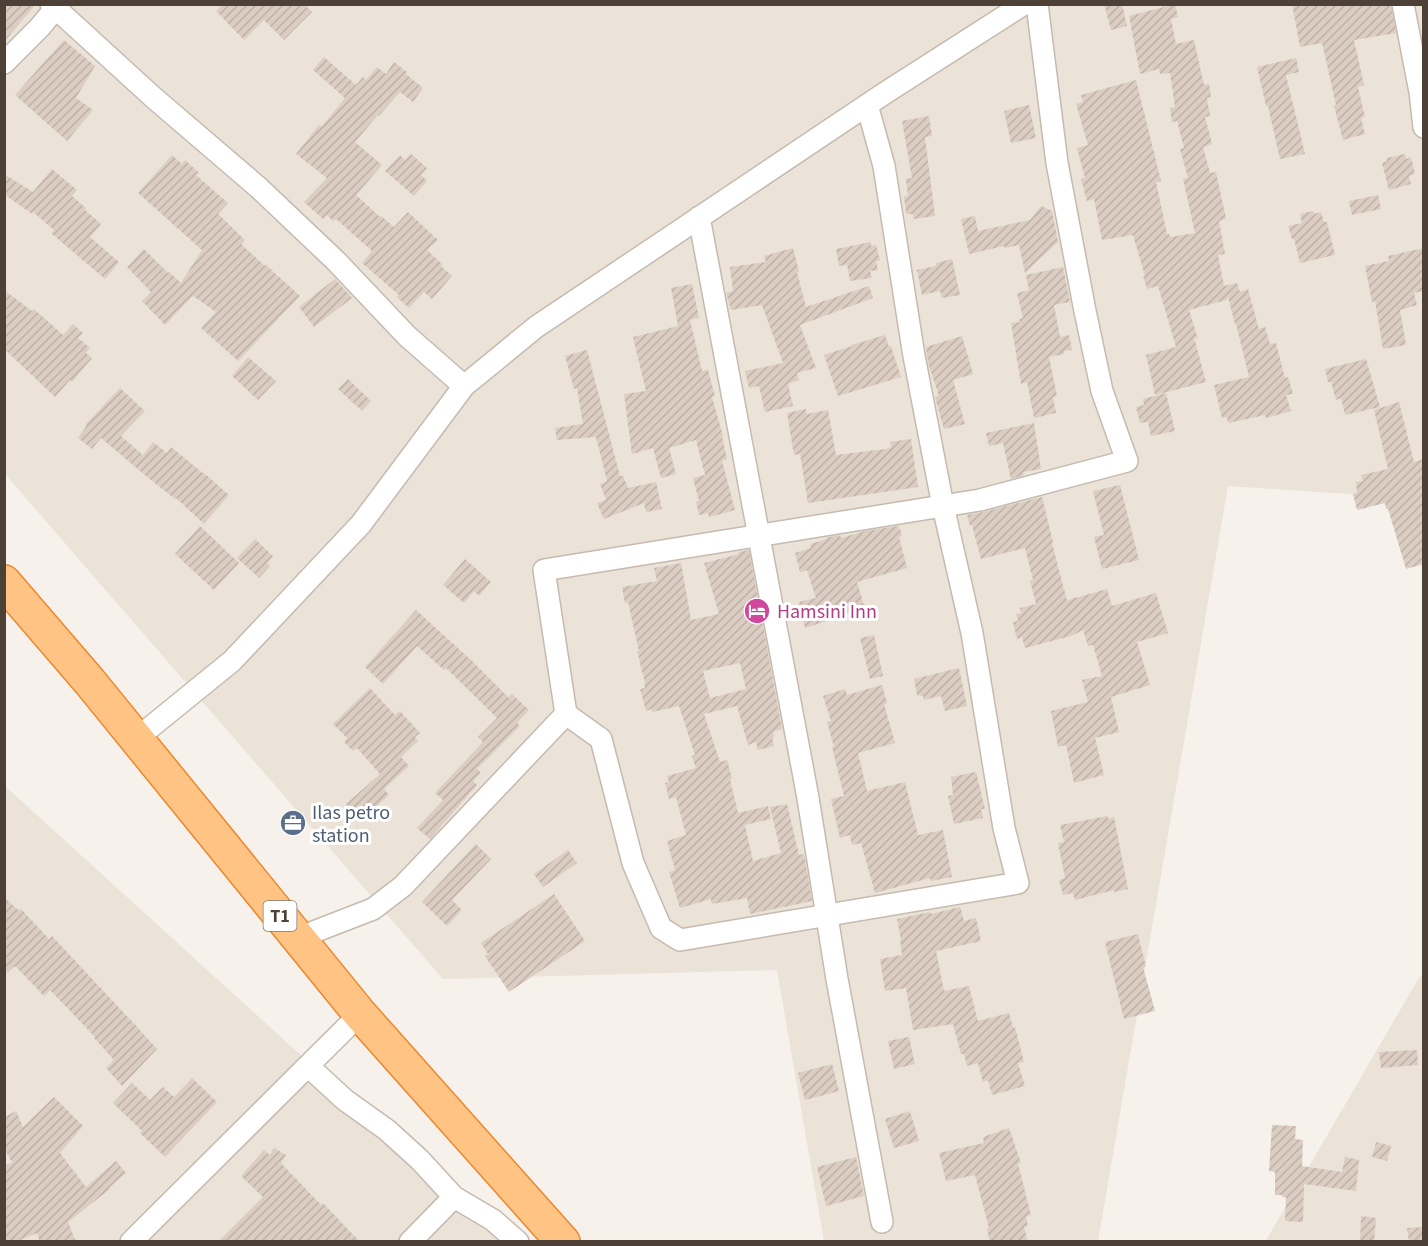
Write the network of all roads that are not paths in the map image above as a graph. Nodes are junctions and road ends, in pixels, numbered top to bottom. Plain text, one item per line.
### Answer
1 (1024, 4) edge
2 (1037, 4) edge
3 (1403, 4) edge
4 (55, 6) edge
5 (4, 63) edge
6 (867, 105) junction
7 (1423, 119) edge
8 (699, 217) junction
9 (464, 386) junction
10 (943, 506) junction
11 (758, 535) junction
12 (4, 582) edge
13 (566, 714) junction
14 (136, 739) junction
15 (827, 916) junction
16 (298, 938) junction
17 (360, 1014) junction
18 (308, 1066) junction
19 (454, 1197) junction
20 (882, 1222) dead end
21 (131, 1242) edge
22 (410, 1242) edge
23 (518, 1242) edge
24 (563, 1242) edge

1 - 6 street
2 - 10 street
3 - 7 street
4 - 5 street
4 - 9 street
6 - 8 street
6 - 10 street
8 - 9 street
8 - 11 street
9 - 14 street
10 - 11 street
10 - 15 street
11 - 13 street
11 - 15 street
12 - 14 highway, T1
13 - 15 street
13 - 16 street
14 - 16 highway, T1
15 - 20 street
16 - 17 highway, T1
17 - 18 street
17 - 24 highway, T1
18 - 19 street
18 - 21 street
19 - 22 street
19 - 23 street

